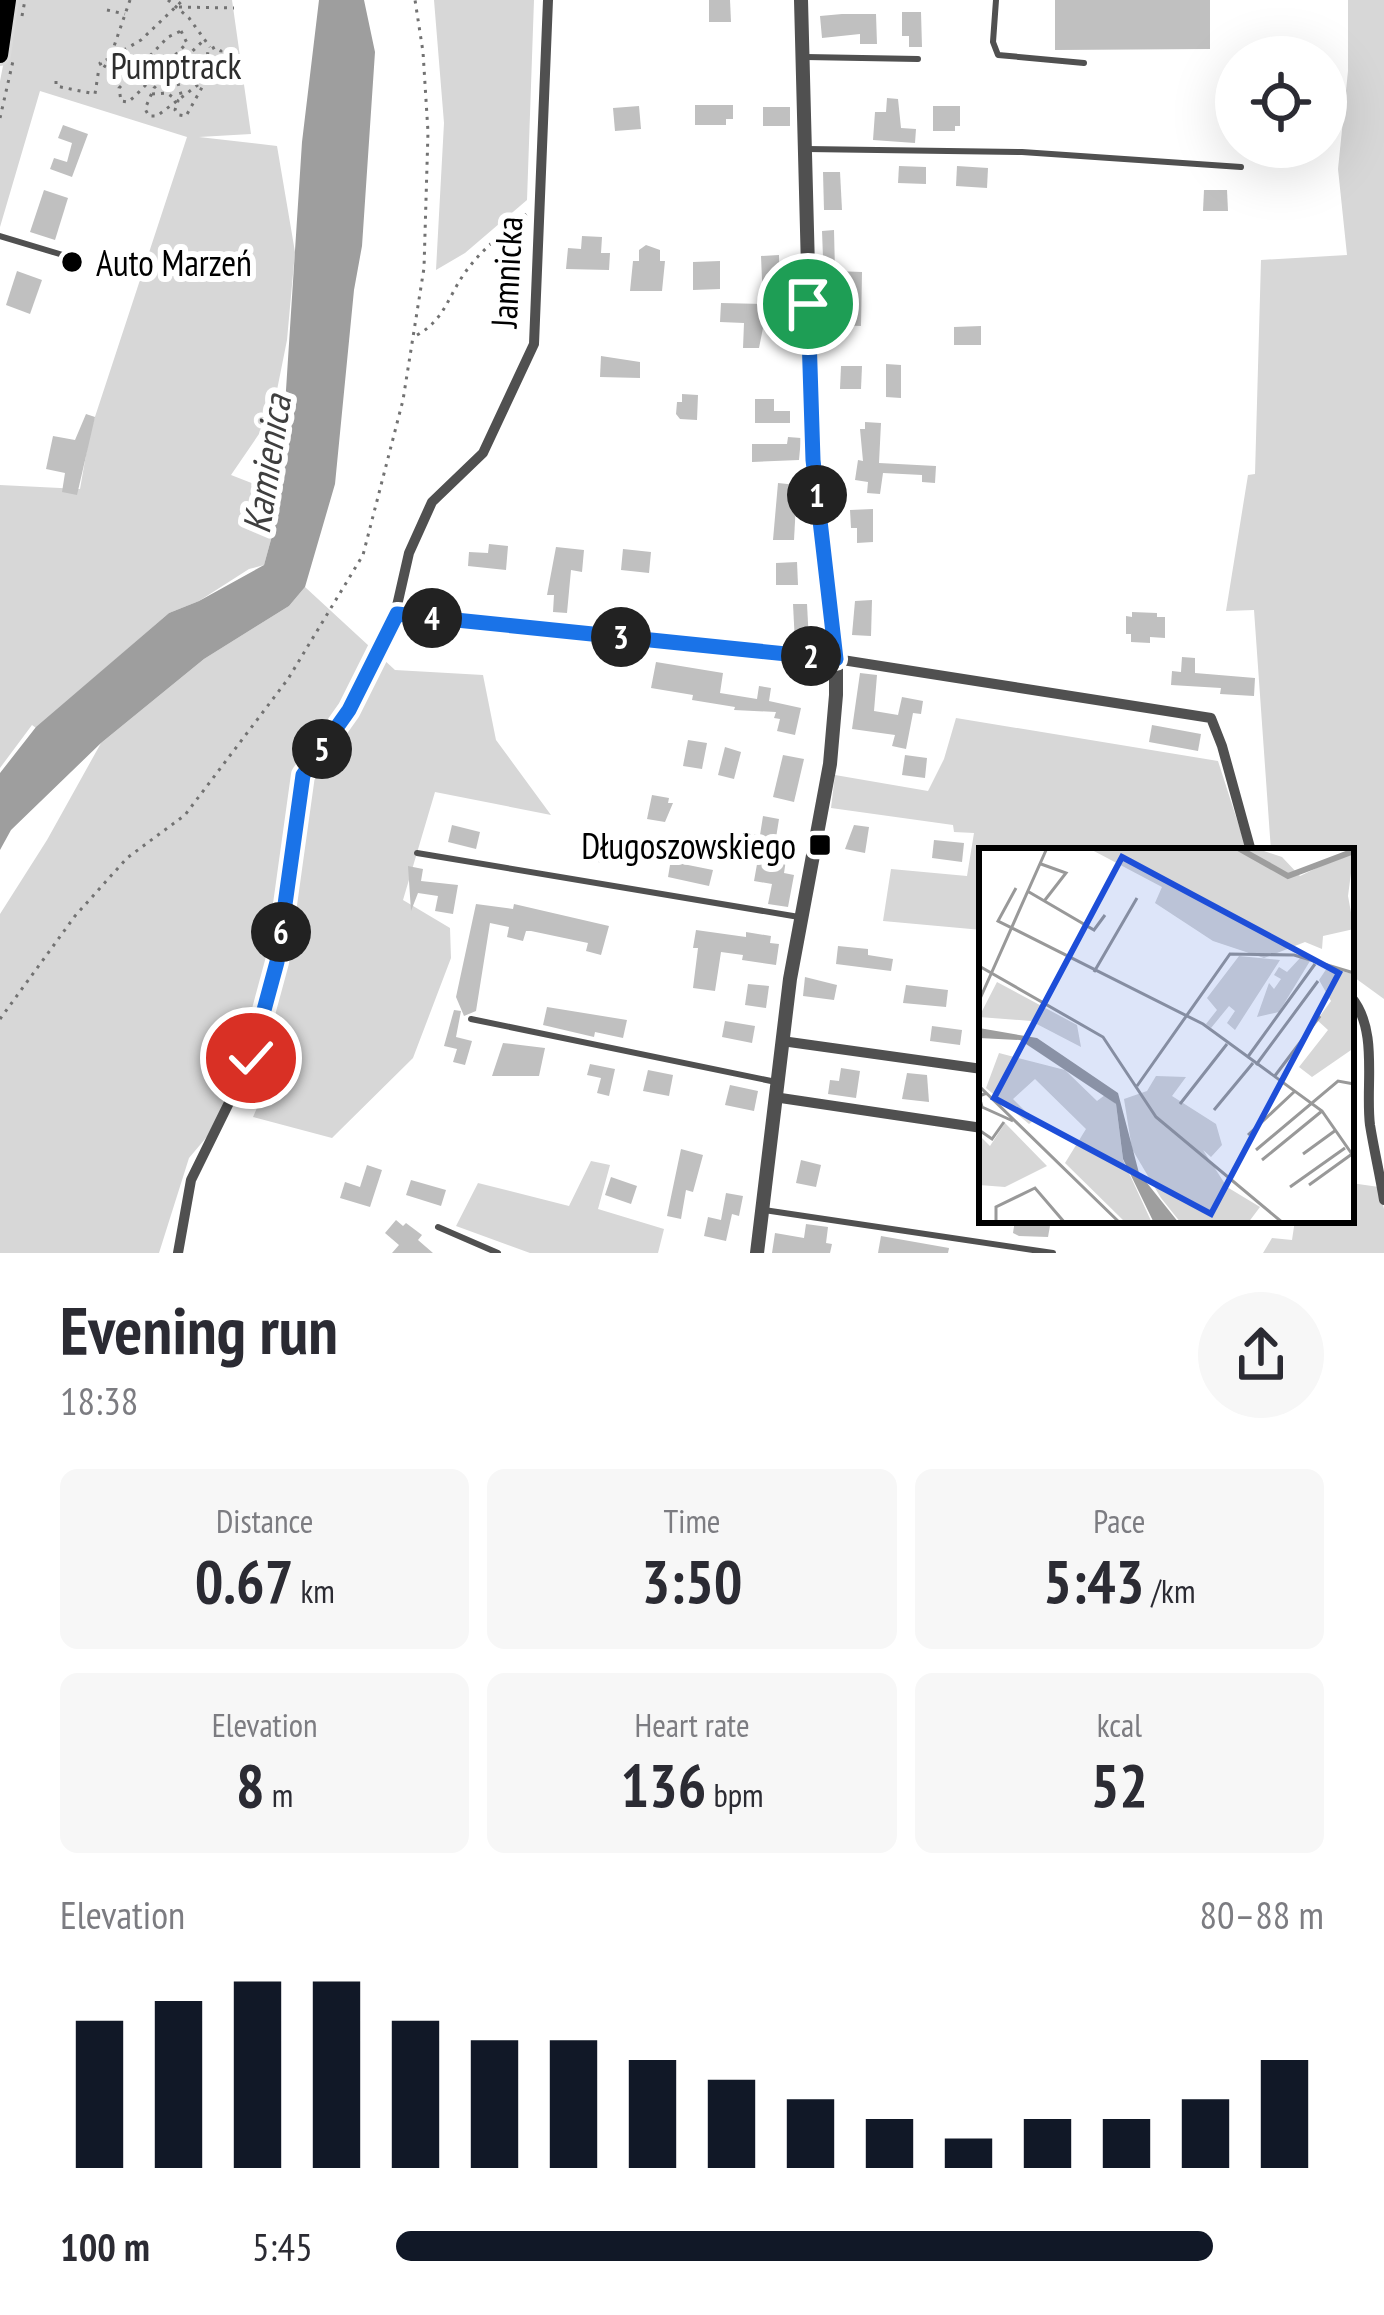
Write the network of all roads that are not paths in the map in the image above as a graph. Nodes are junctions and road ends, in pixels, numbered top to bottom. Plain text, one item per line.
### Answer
1 (8, 0) edge
2 (548, 0) edge
3 (802, 0) edge
4 (996, 0) edge
5 (0, 55) edge
6 (802, 57) junction
7 (918, 59) dead end
8 (1084, 63) dead end
9 (804, 149) junction
10 (1215, 164) edge
11 (0, 236) edge
12 (63, 255) dead end
13 (397, 614) junction
14 (836, 659) junction
15 (1250, 848) edge
16 (417, 853) dead end
17 (800, 917) junction
18 (1354, 1000) edge
19 (471, 1019) dead end
20 (782, 1041) junction
21 (979, 1069) edge
22 (775, 1090) junction
23 (1354, 1119) edge
24 (1370, 1122) junction
25 (979, 1127) edge
26 (1384, 1200) edge
27 (761, 1209) junction
28 (439, 1227) dead end
29 (178, 1253) edge
30 (498, 1253) edge
31 (757, 1253) edge
32 (1053, 1253) edge

1 - 5 main road
2 - 13 street, Jamnicka
3 - 6 street
4 - 8 lane
6 - 7 lane
6 - 9 street
9 - 10 lane
9 - 14 street
11 - 12 lane
13 - 14 lane
13 - 29 street, Jamnicka
14 - 15 street
14 - 17 street
16 - 17 lane
17 - 20 street
18 - 24 street
19 - 22 lane
20 - 21 street
20 - 22 street
22 - 25 street
22 - 27 street
23 - 24 street
24 - 26 street
27 - 31 street
27 - 32 lane
28 - 30 lane

